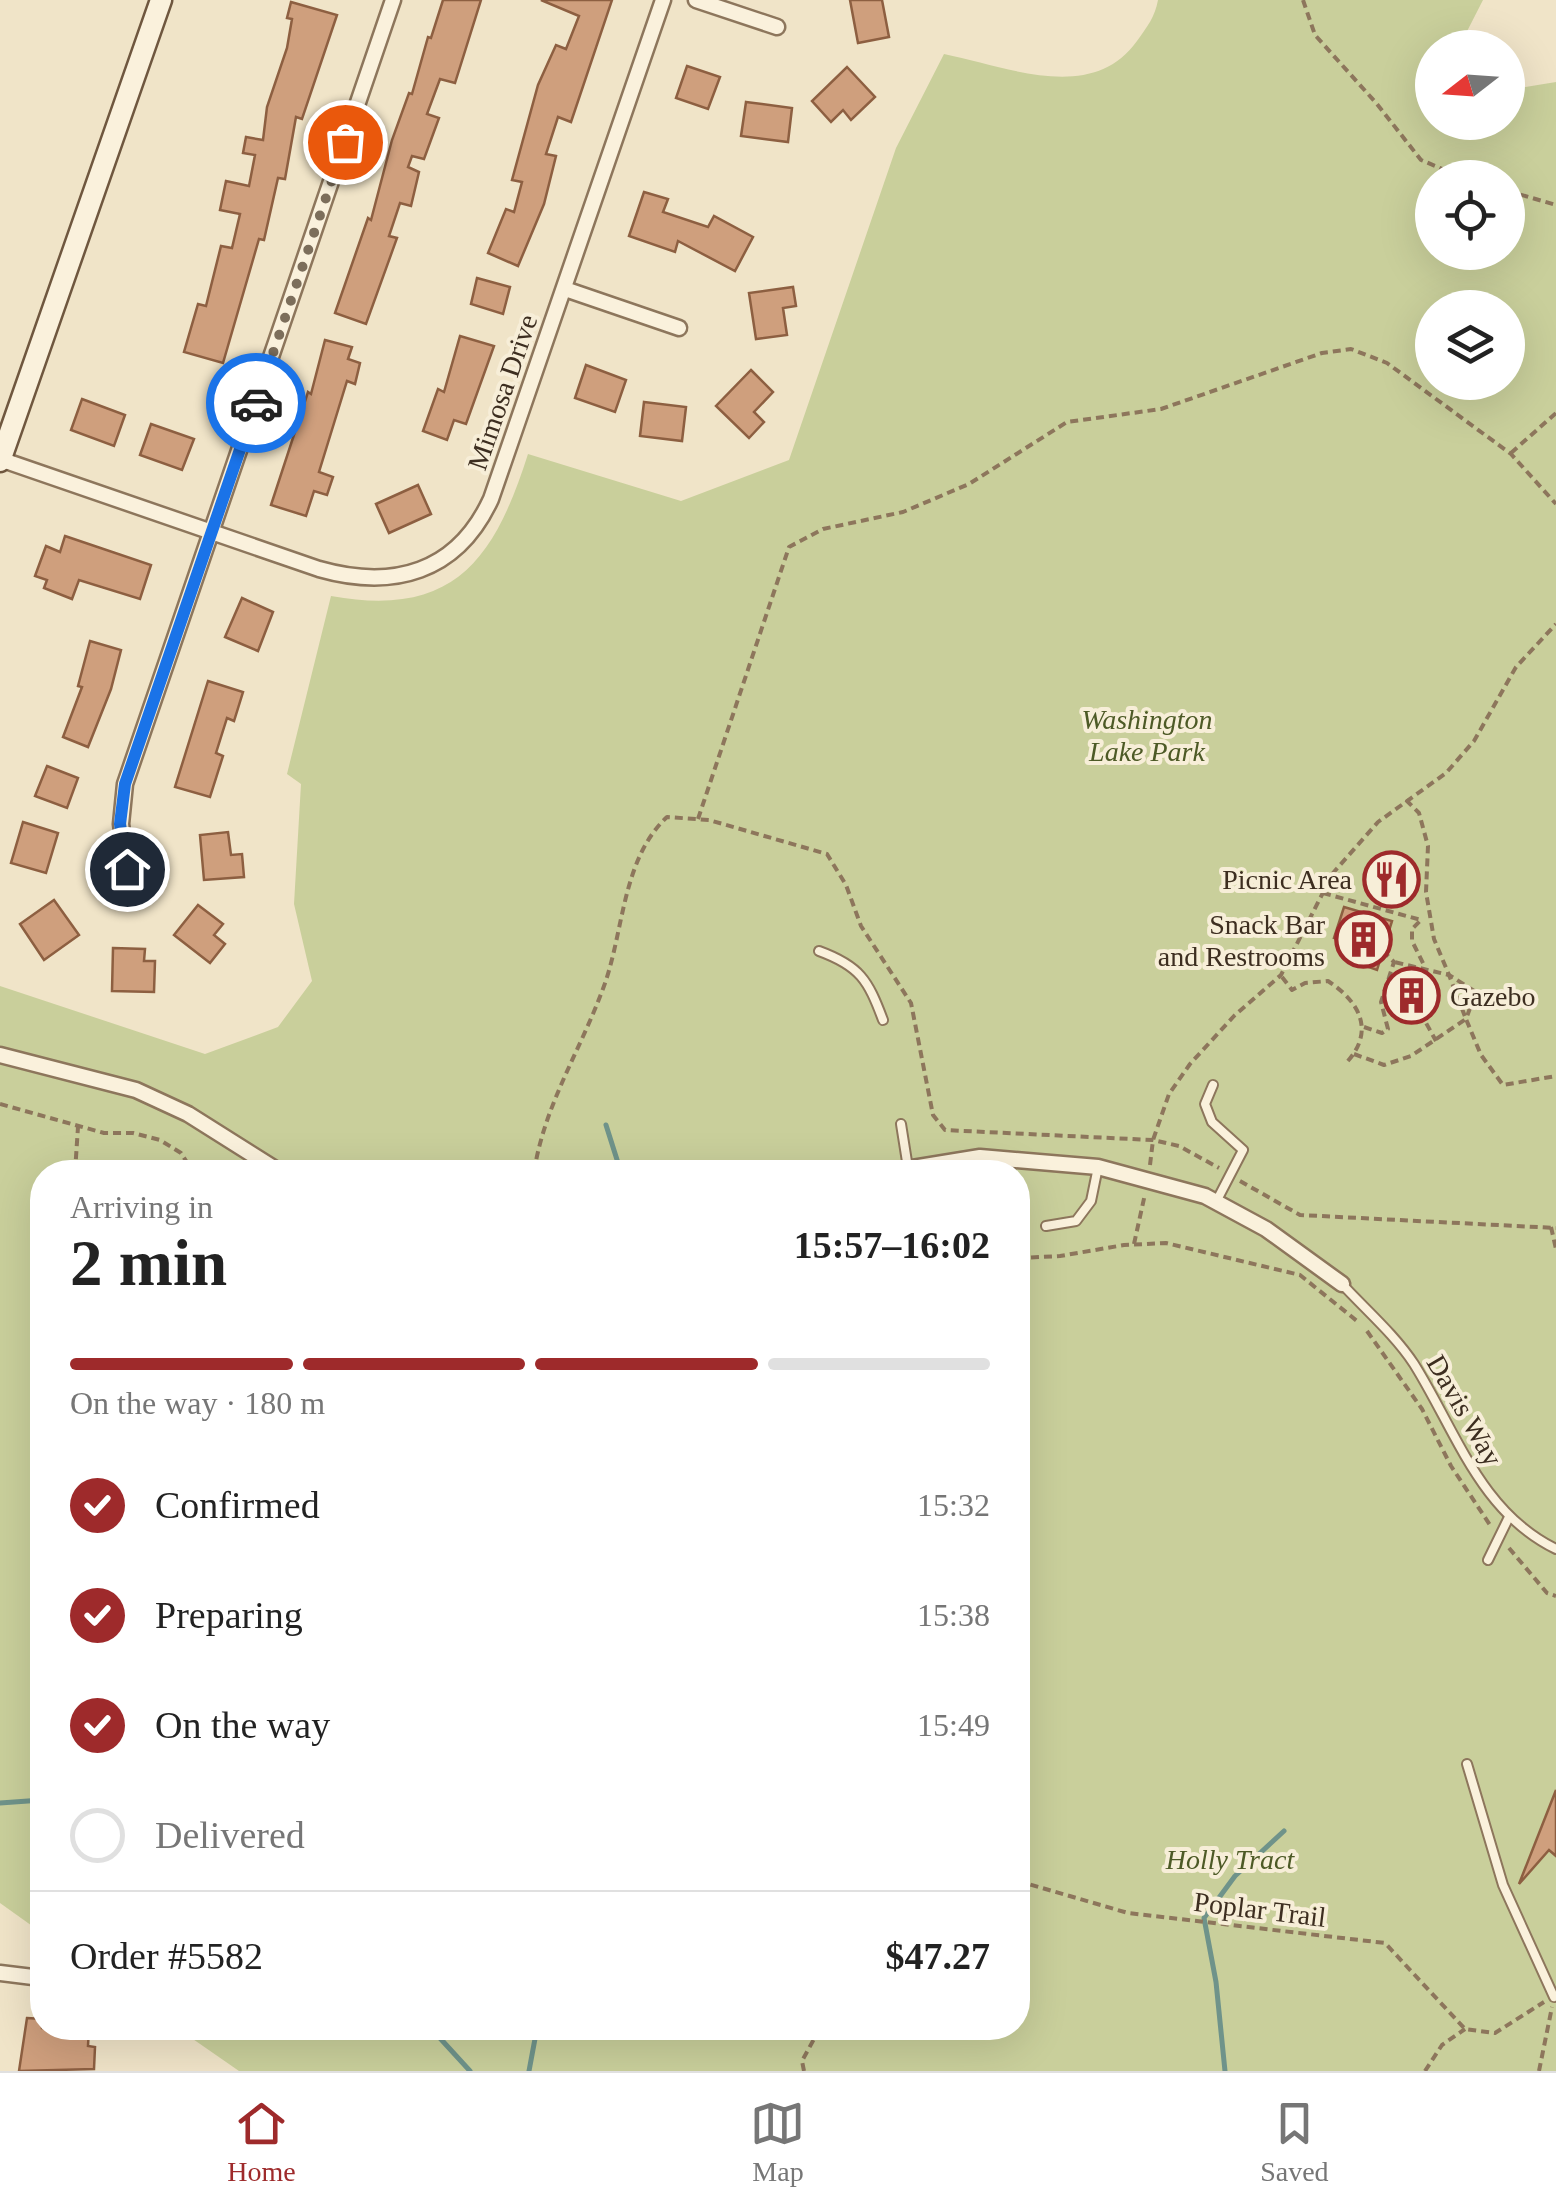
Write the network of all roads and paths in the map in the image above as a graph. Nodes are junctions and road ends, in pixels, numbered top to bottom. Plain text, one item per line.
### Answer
1 (161, 0) edge
2 (393, 0) edge
3 (663, 0) edge
4 (696, 0) edge
5 (1303, 0) edge
6 (777, 27) dead end
7 (1421, 160) edge
8 (1525, 196) edge
9 (1556, 205) edge
10 (565, 289) junction
11 (679, 328) dead end
12 (1556, 413) edge
13 (1510, 454) junction
14 (0, 460) edge
15 (1556, 504) edge
16 (213, 532) junction
17 (1556, 624) edge
18 (1406, 800) junction
19 (698, 820) junction
20 (127, 869) dead end
21 (1323, 893) junction
22 (1421, 920) junction
23 (1430, 922) junction
24 (819, 951) dead end
25 (1383, 951) dead end
26 (1394, 962) junction
27 (1425, 967) junction
28 (1449, 975) junction
29 (1280, 976) junction
30 (1420, 1012) dead end
31 (1466, 1019) junction
32 (884, 1020) dead end
33 (1364, 1027) junction
34 (1436, 1041) junction
35 (1354, 1054) junction
36 (0, 1055) edge
37 (1347, 1062) dead end
38 (1556, 1076) edge
39 (1213, 1085) dead end
40 (0, 1104) edge
41 (901, 1124) dead end
42 (78, 1126) junction
43 (1153, 1140) junction
44 (76, 1160) edge
45 (185, 1160) edge
46 (261, 1160) edge
47 (536, 1160) edge
48 (907, 1160) edge
49 (960, 1160) edge
50 (1015, 1160) edge
51 (1030, 1161) edge
52 (1098, 1167) junction
53 (1230, 1175) junction
54 (1216, 1202) junction
55 (1046, 1226) dead end
56 (1554, 1228) edge
57 (1556, 1249) edge
58 (1030, 1257) edge
59 (1342, 1284) joint
60 (1509, 1517) junction
61 (1500, 1537) junction
62 (1556, 1549) edge
63 (1488, 1560) dead end
64 (1556, 1596) edge
65 (1468, 1764) dead end
66 (1030, 1884) edge
67 (0, 1973) edge
68 (30, 1977) edge
69 (1554, 1997) edge
70 (1465, 2030) junction
71 (813, 2040) edge
72 (804, 2071) edge
73 (1425, 2071) edge
74 (1539, 2071) edge

1 - 14 main road
2 - 16 street
3 - 10 street, Mimosa Drive
4 - 6 street
5 - 7 path
8 - 9 path
10 - 11 street
10 - 16 street, Mimosa Drive
12 - 13 path
13 - 15 path
13 - 19 path
14 - 16 street, Mimosa Drive
16 - 20 street
17 - 18 path
18 - 21 path
18 - 23 path
19 - 43 path
19 - 47 path
21 - 22 path
21 - 29 path
22 - 23 path
22 - 27 path
23 - 28 path
24 - 32 lane
25 - 26 path
26 - 27 path
26 - 33 path
27 - 28 path
28 - 31 path
28 - 31 path
29 - 33 path
29 - 43 path
30 - 34 path
31 - 34 path
31 - 38 path
33 - 35 path
34 - 35 path
35 - 37 path
36 - 46 street
39 - 53 lane
40 - 42 path
41 - 48 lane
42 - 44 path
42 - 45 path
43 - 53 path
49 - 50 street
51 - 52 street
52 - 54 street
52 - 55 lane
53 - 54 lane
53 - 56 path
54 - 59 street
56 - 57 path
58 - 61 path
59 - 60 lane, Davis Way
60 - 61 lane
60 - 62 lane, Davis Way
61 - 63 lane
61 - 64 path
65 - 69 lane
66 - 70 path, Poplar Trail
67 - 68 street
69 - 70 path
69 - 74 path
70 - 73 path
71 - 72 path

